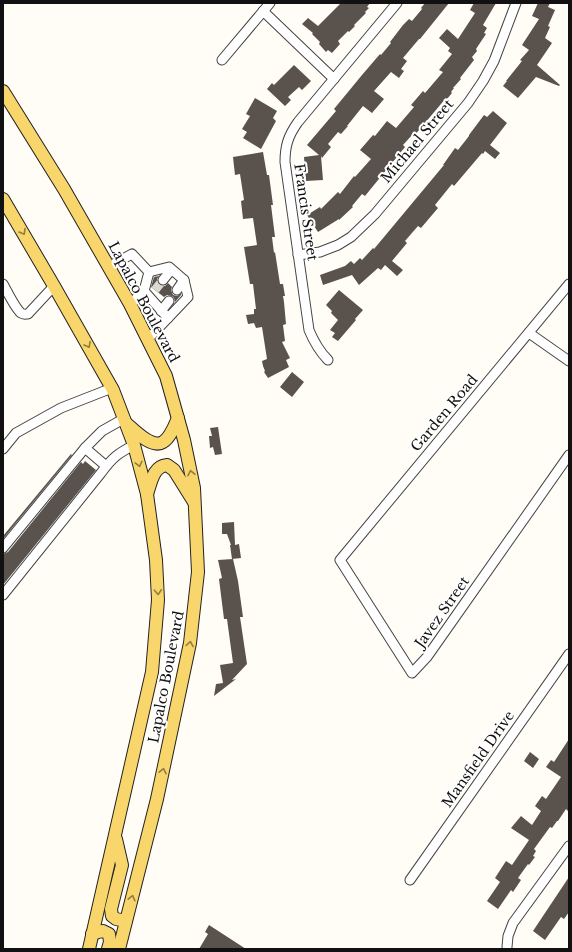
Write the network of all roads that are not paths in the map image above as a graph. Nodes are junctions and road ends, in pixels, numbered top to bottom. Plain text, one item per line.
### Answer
1 (270, 3) edge
2 (397, 3) edge
3 (516, 3) edge
4 (263, 11) junction
5 (222, 60) dead end
6 (334, 79) junction
7 (3, 91) edge
8 (3, 199) edge
9 (298, 255) junction
10 (108, 267) junction
11 (171, 270) junction
12 (149, 272) junction
13 (164, 280) tunnel mouth
14 (184, 280) junction
15 (3, 284) edge
16 (569, 284) edge
17 (54, 286) junction
18 (177, 290) dead end
19 (149, 293) junction
20 (169, 301) dead end
21 (130, 304) junction
22 (161, 310) junction
23 (168, 318) junction
24 (529, 333) junction
25 (148, 339) junction
26 (328, 360) dead end
27 (569, 361) edge
28 (112, 388) junction
29 (178, 418) junction
30 (126, 421) junction
31 (134, 445) junction
32 (85, 448) junction
33 (3, 449) edge
34 (569, 455) edge
35 (106, 466) junction
36 (147, 494) junction
37 (195, 503) junction
38 (3, 548) edge
39 (340, 560) joint
40 (3, 595) edge
41 (569, 654) edge
42 (115, 834) junction
43 (569, 846) edge
44 (410, 880) dead end
45 (126, 920) junction
46 (92, 934) junction
47 (507, 947) dead end
48 (89, 949) edge
49 (108, 949) edge
50 (119, 949) edge

1 - 4 street
2 - 6 street, Francis Street
3 - 9 street, Michael Street
4 - 5 street
4 - 6 street
6 - 9 street, Francis Street
7 - 10 main road, Lapalco Boulevard
8 -> 17 main road, Lapalco Boulevard
9 - 26 street, Francis Street
10 - 12 street
10 - 21 main road, Lapalco Boulevard
11 - 12 street
11 - 13 street
11 - 14 street
12 - 19 street
14 - 18 street
14 - 23 street
15 - 17 street
16 - 24 street, Garden Road
17 -> 28 main road, Lapalco Boulevard
19 - 21 street
19 - 22 street
20 - 22 street
21 - 25 main road, Lapalco Boulevard
22 - 23 street
23 - 25 street
24 - 27 street
24 - 39 street, Garden Road
25 - 29 main road, Lapalco Boulevard
28 - 30 main road, Lapalco Boulevard
28 - 33 street
29 - 30 main road
37 -> 29 main road, Lapalco Boulevard
30 - 31 main road, Lapalco Boulevard
30 - 32 street
31 - 35 street
31 -> 36 main road, Lapalco Boulevard
32 - 35 street
32 - 38 street
34 - 39 street, Javez Street
35 - 40 street
36 - 37 main road
36 -> 42 main road, Lapalco Boulevard
45 -> 37 main road, Lapalco Boulevard
41 - 44 street, Mansfield Drive
42 - 45 main road
42 - 46 main road, Lapalco Boulevard
43 - 47 street
45 - 50 main road, Lapalco Boulevard
46 - 48 main road, Lapalco Boulevard
46 - 49 main road

